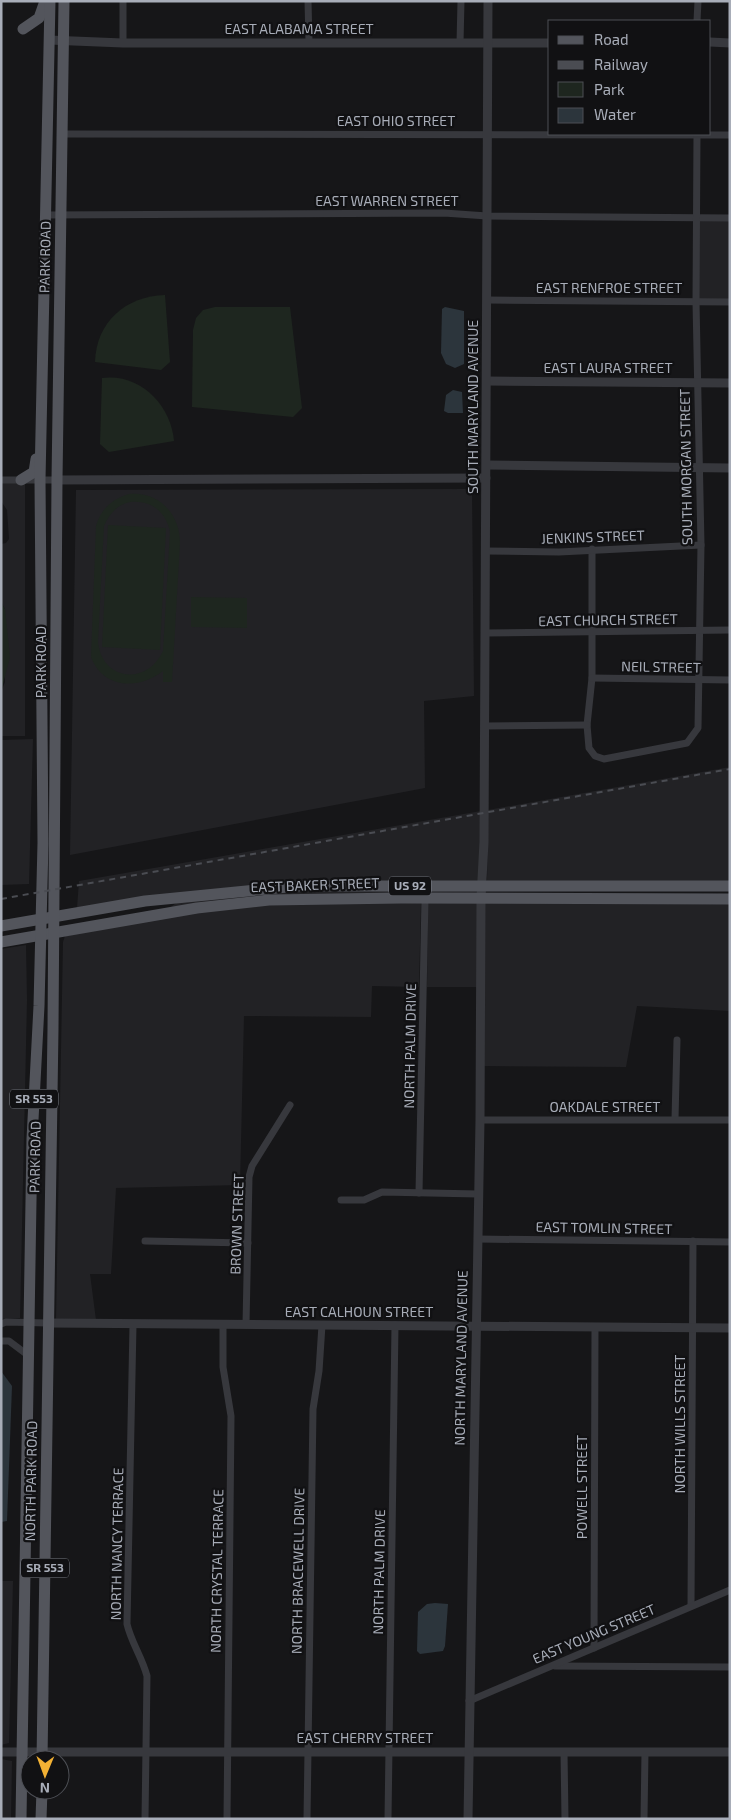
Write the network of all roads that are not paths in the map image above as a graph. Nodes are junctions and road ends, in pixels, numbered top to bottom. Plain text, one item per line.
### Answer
1 (45, 1) edge
2 (50, 1) edge
3 (56, 1) edge
4 (64, 1) edge
5 (123, 1) edge
6 (308, 1) edge
7 (461, 1) edge
8 (488, 1) edge
9 (698, 1) edge
10 (697, 20) edge
11 (23, 28) dead end
12 (49, 40) junction
13 (63, 40) junction
14 (309, 42) junction
15 (711, 42) edge
16 (123, 43) junction
17 (460, 43) junction
18 (487, 43) junction
19 (548, 43) edge
20 (730, 43) edge
21 (48, 108) junction
22 (62, 134) junction
23 (487, 134) junction
24 (548, 134) edge
25 (697, 135) edge
26 (730, 135) edge
27 (45, 215) junction
28 (60, 216) junction
29 (487, 216) junction
30 (696, 218) junction
31 (730, 218) edge
32 (487, 300) junction
33 (696, 302) junction
34 (730, 302) edge
35 (42, 375) junction
36 (487, 381) junction
37 (697, 383) junction
38 (730, 383) edge
39 (486, 465) junction
40 (700, 467) junction
41 (730, 468) edge
42 (486, 478) junction
43 (1, 480) edge
44 (21, 480) junction
45 (40, 480) junction
46 (57, 480) junction
47 (701, 545) junction
48 (592, 549) junction
49 (486, 551) junction
50 (56, 593) junction
51 (730, 630) edge
52 (699, 631) junction
53 (593, 632) junction
54 (486, 633) junction
55 (592, 678) junction
56 (699, 680) junction
57 (730, 680) edge
58 (587, 725) junction
59 (485, 726) junction
60 (586, 885) junction
61 (483, 886) junction
62 (706, 886) junction
63 (730, 886) edge
64 (425, 898) junction
65 (481, 898) junction
66 (586, 899) junction
67 (706, 899) junction
68 (730, 899) edge
69 (42, 918) junction
70 (53, 925) junction
71 (1, 926) edge
72 (41, 936) junction
73 (1, 942) edge
74 (678, 1040) dead end
75 (290, 1105) dead end
76 (676, 1119) junction
77 (480, 1120) junction
78 (730, 1120) edge
79 (419, 1194) junction
80 (478, 1194) junction
81 (341, 1200) dead end
82 (478, 1239) junction
83 (145, 1241) dead end
84 (693, 1242) junction
85 (730, 1242) edge
86 (248, 1243) junction
87 (29, 1322) junction
88 (48, 1323) junction
89 (1, 1324) edge
90 (133, 1325) junction
91 (223, 1325) junction
92 (246, 1325) junction
93 (322, 1325) junction
94 (395, 1325) junction
95 (476, 1326) junction
96 (595, 1327) junction
97 (692, 1328) junction
98 (730, 1328) edge
99 (1, 1341) edge
100 (29, 1356) junction
101 (730, 1590) edge
102 (691, 1606) junction
103 (594, 1648) junction
104 (551, 1666) junction
105 (730, 1667) edge
106 (469, 1701) junction
107 (21, 1750) edge
108 (42, 1750) edge
109 (388, 1751) junction
110 (1, 1752) edge
111 (20, 1752) edge
112 (146, 1752) junction
113 (228, 1752) junction
114 (307, 1752) junction
115 (468, 1752) junction
116 (564, 1752) junction
117 (645, 1752) junction
118 (730, 1752) edge
119 (70, 1755) edge
120 (20, 1800) edge
121 (42, 1800) edge
122 (20, 1819) edge
123 (41, 1819) edge
124 (145, 1819) edge
125 (227, 1819) edge
126 (307, 1819) edge
127 (388, 1819) edge
128 (468, 1819) edge
129 (565, 1819) edge
130 (644, 1819) edge

1 - 11 main road
2 - 12 main road, PARK ROAD
3 - 13 main road
4 - 13 main road, PARK ROAD
5 - 16 street
6 - 14 street
7 - 17 street
8 - 18 street, SOUTH MARYLAND AVENUE
9 - 10 street
12 - 13 street, EAST ALABAMA STREET
12 - 21 main road, PARK ROAD
13 - 16 street, EAST ALABAMA STREET
13 - 22 main road, PARK ROAD
14 - 16 street, EAST ALABAMA STREET
14 - 17 street, EAST ALABAMA STREET
15 - 20 street
17 - 18 street, EAST ALABAMA STREET
18 - 19 street, EAST ALABAMA STREET
18 - 23 street, SOUTH MARYLAND AVENUE
21 - 27 main road, PARK ROAD
21 - 28 main road
22 - 23 street, EAST OHIO STREET
22 - 28 main road, PARK ROAD
23 - 24 street, EAST OHIO STREET
23 - 29 street, SOUTH MARYLAND AVENUE
25 - 26 street, EAST OHIO STREET
25 - 30 street, SOUTH MORGAN STREET
27 - 28 street, EAST WARREN STREET
27 - 35 main road, PARK ROAD
28 - 29 street, EAST WARREN STREET
28 - 46 main road, PARK ROAD
29 - 30 street, EAST WARREN STREET
29 - 32 street, SOUTH MARYLAND AVENUE
30 - 31 street, EAST WARREN STREET
30 - 33 street, SOUTH MORGAN STREET
32 - 33 street, EAST RENFROE STREET
32 - 36 street, SOUTH MARYLAND AVENUE
33 - 34 street, EAST RENFROE STREET
33 - 37 street, SOUTH MORGAN STREET
35 - 44 main road
35 - 45 main road, PARK ROAD
35 - 46 main road
36 - 37 street, EAST LAURA STREET
36 - 39 street, SOUTH MARYLAND AVENUE
37 - 38 street, EAST LAURA STREET
37 - 40 street, SOUTH MORGAN STREET
39 - 40 street
39 - 42 street, SOUTH MARYLAND AVENUE
40 - 41 street
40 - 47 street, SOUTH MORGAN STREET
42 - 46 street
42 - 49 street, SOUTH MARYLAND AVENUE
43 - 44 street
44 - 45 street
45 - 46 street
45 - 50 main road
45 - 69 main road, PARK ROAD
46 - 50 main road, PARK ROAD
47 - 48 street, JENKINS STREET
47 - 52 street, SOUTH MORGAN STREET
48 - 49 street, JENKINS STREET
48 - 53 street
49 - 54 street, SOUTH MARYLAND AVENUE
50 - 70 main road, PARK ROAD
51 - 52 street, EAST CHURCH STREET
52 - 53 street, EAST CHURCH STREET
52 - 56 street, SOUTH MORGAN STREET
53 - 54 street, EAST CHURCH STREET
53 - 55 street
54 - 59 street, SOUTH MARYLAND AVENUE
55 - 56 street, NEIL STREET
55 - 58 street
56 - 57 street, NEIL STREET
56 - 58 street, SOUTH MORGAN STREET
58 - 59 street
59 - 61 street, SOUTH MARYLAND AVENUE
60 - 61 main road, EAST BAKER STREET / US 92
60 - 62 main road, EAST BAKER STREET / US 92
60 - 66 street
61 - 65 street, NORTH MARYLAND AVENUE
61 - 70 main road, EAST BAKER STREET / US 92
62 - 63 main road, EAST BAKER STREET / US 92
62 - 67 street
64 - 65 main road, EAST BAKER STREET / US 92
64 - 70 main road, EAST BAKER STREET / US 92
64 - 79 street, NORTH PALM DRIVE
65 - 66 main road, EAST BAKER STREET / US 92
65 - 77 street, NORTH MARYLAND AVENUE
66 - 67 main road, EAST BAKER STREET / US 92
67 - 68 main road, EAST BAKER STREET / US 92
69 - 70 main road, US 92
69 - 71 main road, US 92
69 - 72 main road, PARK ROAD / SR 553
70 - 72 main road, US 92
70 - 88 main road, PARK ROAD / SR 553
72 - 73 main road, US 92
72 - 87 main road, PARK ROAD / SR 553
74 - 76 street
75 - 86 street, BROWN STREET
76 - 77 street, OAKDALE STREET
76 - 78 street, OAKDALE STREET
77 - 80 street, NORTH MARYLAND AVENUE
79 - 80 street
79 - 81 street
80 - 82 street, NORTH MARYLAND AVENUE
82 - 84 street, EAST TOMLIN STREET
82 - 95 street, NORTH MARYLAND AVENUE
83 - 86 street
84 - 85 street, EAST TOMLIN STREET
84 - 97 street, NORTH WILLS STREET
86 - 92 street, BROWN STREET
87 - 88 street
87 - 89 street
87 - 100 main road, NORTH PARK ROAD / SR 553
88 - 90 street, EAST CALHOUN STREET
88 - 108 main road, NORTH PARK ROAD / SR 553
90 - 91 street, EAST CALHOUN STREET
90 - 112 street, NORTH NANCY TERRACE
91 - 92 street, EAST CALHOUN STREET
91 - 113 street, NORTH CRYSTAL TERRACE
92 - 93 street, EAST CALHOUN STREET
93 - 94 street, EAST CALHOUN STREET
93 - 114 street, NORTH BRACEWELL DRIVE
94 - 95 street, EAST CALHOUN STREET
94 - 109 street, NORTH PALM DRIVE
95 - 96 street, EAST CALHOUN STREET
95 - 106 street, NORTH MARYLAND AVENUE
96 - 97 street, EAST CALHOUN STREET
96 - 103 street, POWELL STREET
97 - 98 street, EAST CALHOUN STREET
97 - 102 street, NORTH WILLS STREET
99 - 100 street
100 - 107 main road, NORTH PARK ROAD / SR 553
101 - 102 street, EAST YOUNG STREET
102 - 103 street, EAST YOUNG STREET
103 - 104 street, EAST YOUNG STREET
104 - 105 street
104 - 106 street, EAST YOUNG STREET
106 - 115 street, NORTH MARYLAND AVENUE
109 - 114 street, EAST CHERRY STREET
109 - 115 street, EAST CHERRY STREET
109 - 127 street, NORTH PALM DRIVE
110 - 111 street, EAST CHERRY STREET
112 - 113 street, EAST CHERRY STREET
112 - 119 street, EAST CHERRY STREET
112 - 124 street, NORTH NANCY TERRACE
113 - 114 street, EAST CHERRY STREET
113 - 125 street, NORTH CRYSTAL TERRACE
114 - 126 street, NORTH BRACEWELL DRIVE
115 - 116 street, EAST CHERRY STREET
115 - 128 street, NORTH MARYLAND AVENUE
116 - 117 street, EAST CHERRY STREET
116 - 129 street
117 - 118 street, EAST CHERRY STREET
117 - 130 street
120 - 122 main road, NORTH PARK ROAD / SR 553
121 - 123 main road

